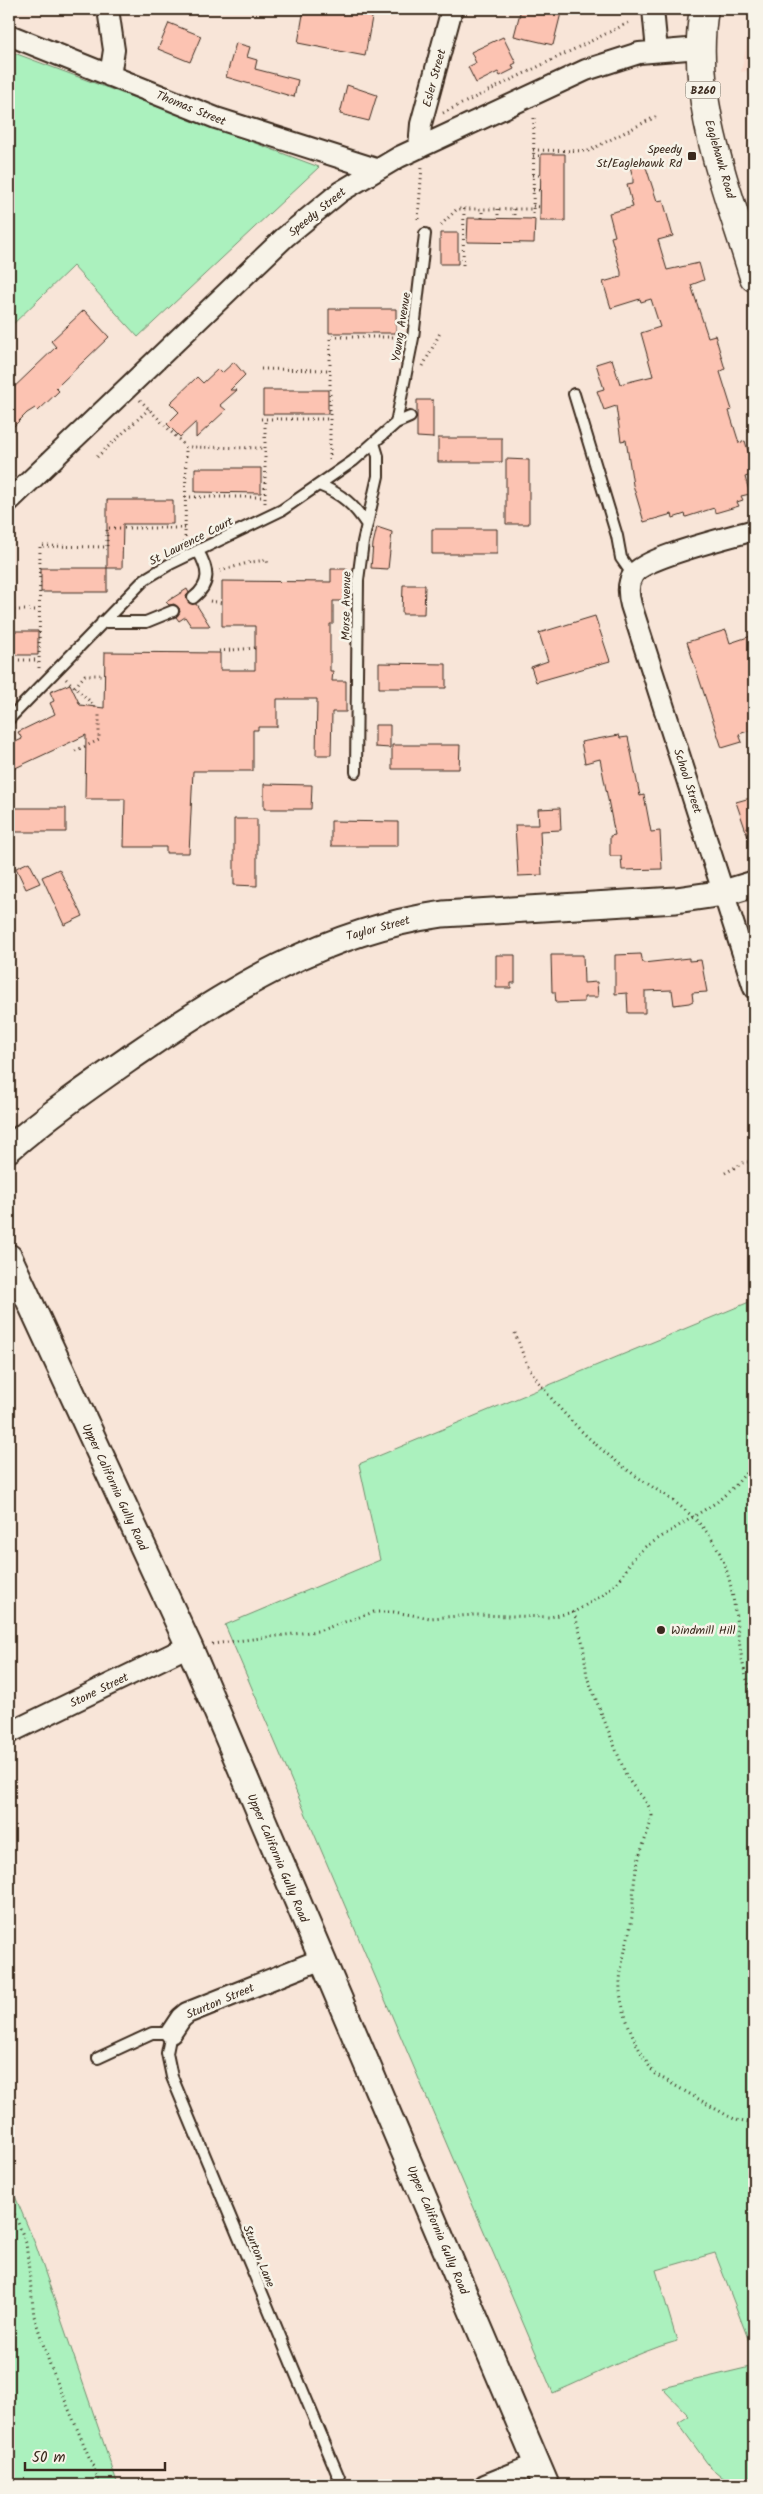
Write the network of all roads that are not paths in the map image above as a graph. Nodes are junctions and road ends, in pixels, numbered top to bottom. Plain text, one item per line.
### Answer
1 (108, 9) edge
2 (452, 9) edge
3 (653, 9) edge
4 (704, 9) edge
5 (9, 35) edge
6 (700, 48) junction
7 (657, 51) junction
8 (110, 76) junction
9 (421, 153) junction
10 (376, 169) junction
11 (425, 234) dead end
12 (753, 269) edge
13 (574, 394) dead end
14 (410, 417) dead end
15 (396, 423) junction
16 (374, 443) junction
17 (319, 485) junction
18 (9, 501) edge
19 (367, 525) junction
20 (754, 530) edge
21 (198, 551) junction
22 (633, 575) junction
23 (192, 598) dead end
24 (172, 611) dead end
25 (102, 622) junction
26 (9, 724) edge
27 (356, 772) dead end
28 (754, 884) edge
29 (724, 893) junction
30 (754, 988) edge
31 (49, 1114) junction
32 (9, 1135) edge
33 (9, 1149) edge
34 (9, 1257) edge
35 (188, 1646) junction
36 (9, 1733) edge
37 (322, 1959) junction
38 (171, 2033) junction
39 (98, 2058) dead end
40 (542, 2475) edge
41 (342, 2485) edge
42 (485, 2485) edge

1 - 8 street
2 - 9 street, Esler Street
3 - 7 street
4 - 6 main road, Eaglehawk Road / B260
5 - 8 street, Thomas Street
6 - 7 street, Speedy Street
6 - 12 main road, Eaglehawk Road / B260
7 - 9 street, Speedy Street
8 - 10 street, Thomas Street
9 - 10 street, Speedy Street
10 - 18 street, Speedy Street
11 - 15 lane, Young Avenue
13 - 22 lane
14 - 15 lane, St Laurence Court
15 - 16 lane, St Laurence Court
16 - 17 lane, St Laurence Court
16 - 19 lane, Morse Avenue
17 - 19 lane
17 - 21 lane, St Laurence Court
19 - 27 lane, Morse Avenue
20 - 22 street
21 - 23 lane
21 - 25 lane, St Laurence Court
22 - 29 street, School Street
24 - 25 lane
25 - 26 lane, St Laurence Court
28 - 29 street, Taylor Street
29 - 30 street, School Street
29 - 31 street, Taylor Street
31 - 32 street, Taylor Street
31 - 33 street, Taylor Street
34 - 35 street, Upper California Gully Road
35 - 36 street, Stone Street
35 - 37 street, Upper California Gully Road
37 - 38 street, Sturton Street
37 - 40 street, Upper California Gully Road
38 - 39 lane
38 - 41 lane, Sturton Lane
40 - 42 street

